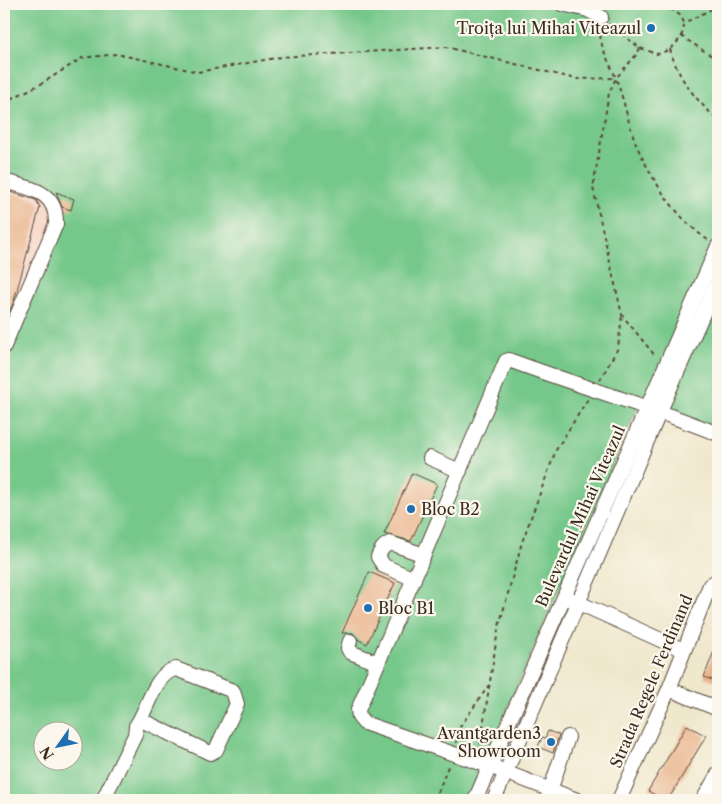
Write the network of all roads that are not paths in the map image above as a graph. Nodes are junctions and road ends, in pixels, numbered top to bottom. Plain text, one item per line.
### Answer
1 (562, 4) edge
2 (601, 17) road end
3 (4, 181) edge
4 (718, 246) edge
5 (718, 280) edge
6 (4, 346) edge
7 (653, 409) junction
8 (718, 434) edge
9 (430, 458) dead end
10 (460, 471) junction
11 (424, 555) junction
12 (414, 579) junction
13 (718, 580) edge
14 (564, 596) junction
15 (579, 603) junction
16 (350, 641) dead end
17 (683, 650) junction
18 (378, 663) junction
19 (668, 689) junction
20 (718, 709) edge
21 (138, 723) junction
22 (568, 737) dead end
23 (483, 764) junction
24 (506, 773) junction
25 (718, 774) edge
26 (549, 795) edge
27 (96, 800) edge
28 (103, 800) edge
29 (475, 800) edge
30 (494, 800) edge
31 (575, 800) edge
32 (619, 800) edge
33 (703, 800) edge

1 - 2 street
3 - 6 street
4 - 7 street, Bulevardul Mihai Viteazul
5 - 7 street, Bulevardul Mihai Viteazul
7 - 8 street
7 - 10 street
7 - 14 street, Bulevardul Mihai Viteazul
7 - 15 street, Bulevardul Mihai Viteazul
9 - 10 street
10 - 11 street
11 - 12 street
11 - 12 street
12 - 18 street
13 - 17 street, Strada Regele Ferdinand
14 - 15 street
14 - 23 street, Bulevardul Mihai Viteazul
15 - 17 street
15 - 24 street, Bulevardul Mihai Viteazul
16 - 18 street
17 - 19 street, Strada Regele Ferdinand
18 - 23 street
19 - 20 street
19 - 32 street, Strada Regele Ferdinand
21 - 21 street
21 - 27 street
21 - 28 street
22 - 26 street
23 - 24 street
23 - 29 street, Bulevardul Mihai Viteazul
24 - 26 street
24 - 30 street, Bulevardul Mihai Viteazul
25 - 33 street
26 - 31 street

